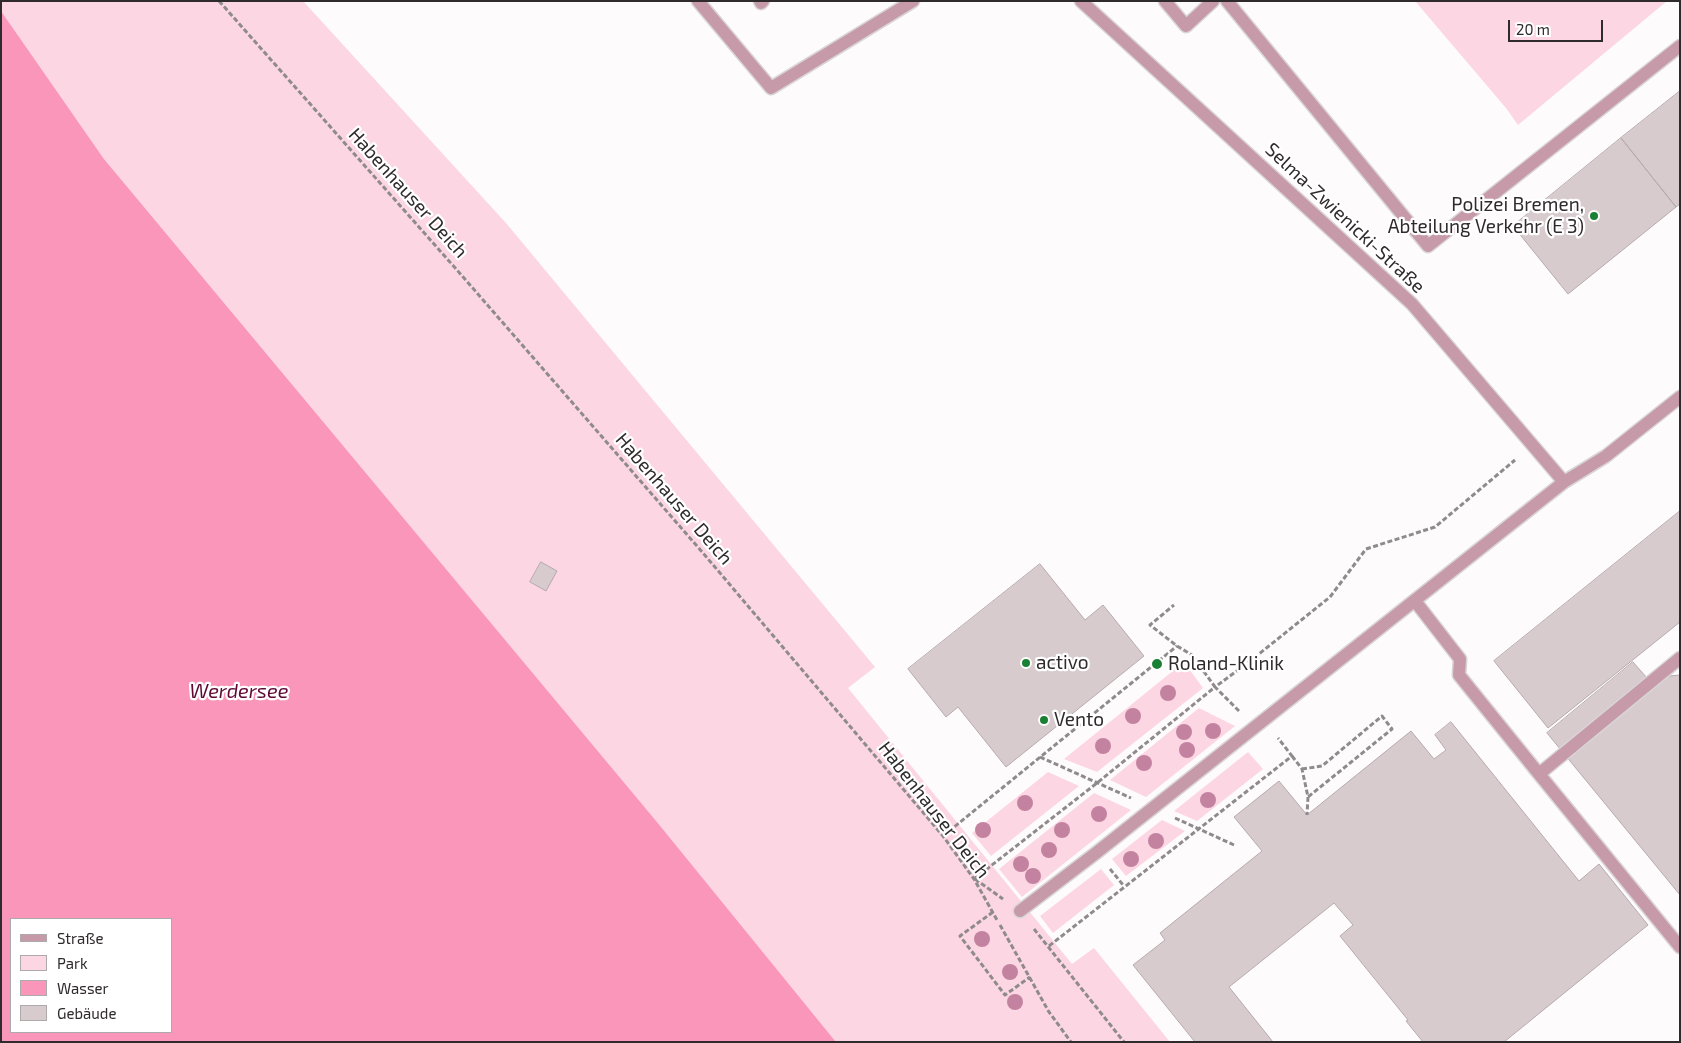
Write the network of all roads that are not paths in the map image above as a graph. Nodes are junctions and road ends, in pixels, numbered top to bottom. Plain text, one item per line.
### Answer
1 (698, 1) edge
2 (760, 1) edge
3 (764, 1) edge
4 (913, 1) edge
5 (1082, 1) edge
6 (1165, 1) edge
7 (1213, 1) edge
8 (1227, 1) edge
9 (1680, 46) edge
10 (1680, 398) edge
11 (1564, 482) junction
12 (1414, 601) junction
13 (1680, 658) edge
14 (1539, 774) junction
15 (1020, 912) road end
16 (1680, 947) edge

1 - 4 street
2 - 3 street
5 - 11 street, Selma-Zwienicki-Straße
6 - 7 street
8 - 9 street
10 - 11 street
11 - 12 street
12 - 14 street
12 - 15 street
13 - 14 street
14 - 16 street

